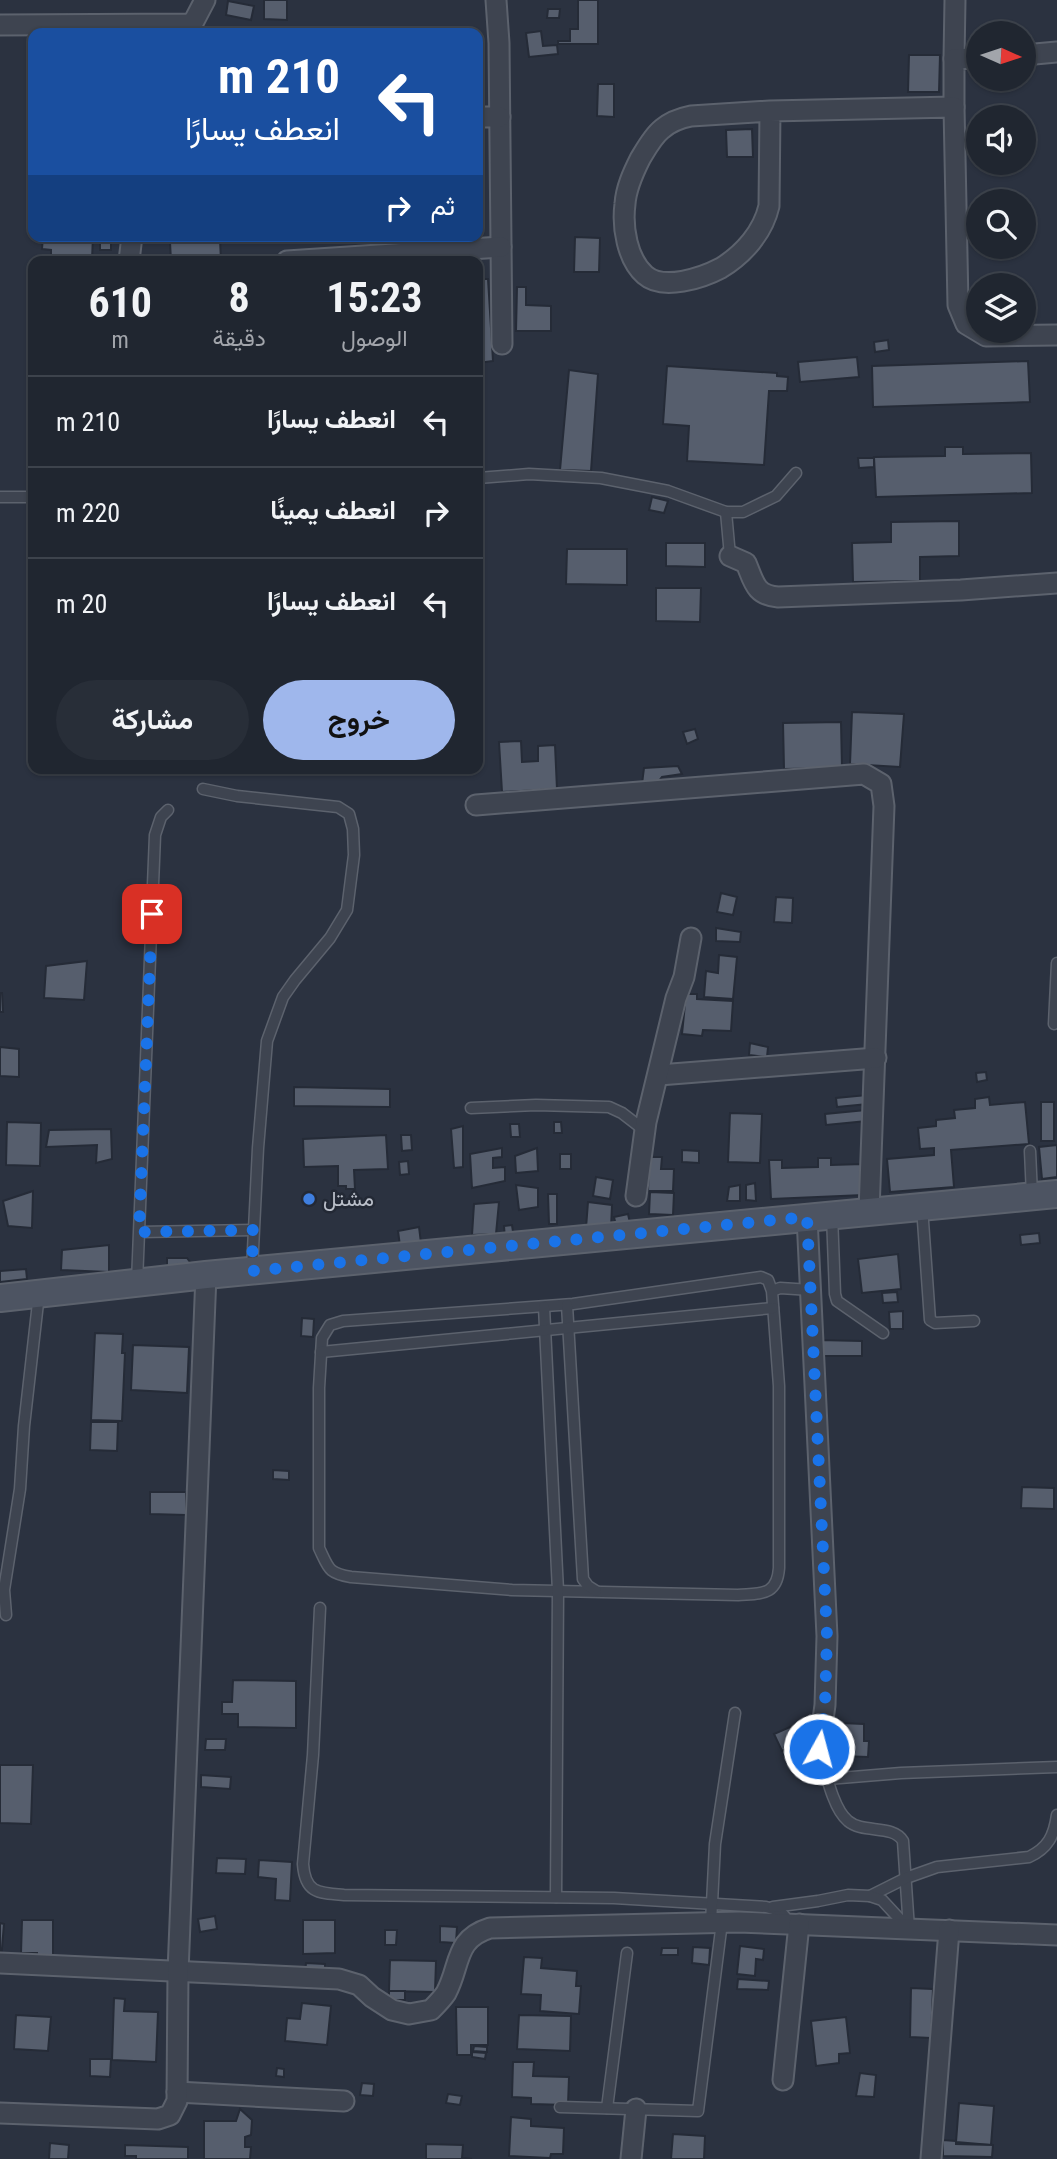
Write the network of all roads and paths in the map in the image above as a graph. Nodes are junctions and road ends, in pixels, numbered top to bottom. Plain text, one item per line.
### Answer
1 (205, 0) edge
2 (496, 0) edge
3 (955, 0) edge
4 (0, 24) edge
5 (142, 28) edge
6 (163, 28) edge
7 (1057, 52) edge
8 (1036, 54) edge
9 (966, 58) edge
10 (954, 59) junction
11 (954, 107) junction
12 (770, 111) junction
13 (483, 117) edge
14 (500, 117) junction
15 (501, 247) junction
16 (363, 256) edge
17 (1057, 335) edge
18 (502, 344) dead end
19 (796, 473) dead end
20 (483, 478) edge
21 (0, 497) edge
22 (28, 497) edge
23 (726, 512) junction
24 (730, 556) joint
25 (1057, 583) edge
26 (203, 789) dead end
27 (475, 805) dead end
28 (168, 810) dead end
29 (691, 938) dead end
30 (1057, 963) edge
31 (1054, 1024) dead end
32 (876, 1058) junction
33 (659, 1075) junction
34 (471, 1108) dead end
35 (645, 1131) junction
36 (1030, 1151) dead end
37 (1044, 1195) edge
38 (636, 1196) dead end
39 (922, 1206) junction
40 (869, 1211) junction
41 (819, 1216) junction
42 (253, 1230) junction
43 (139, 1232) junction
44 (252, 1271) junction
45 (206, 1275) junction
46 (137, 1283) junction
47 (811, 1290) junction
48 (772, 1292) junction
49 (39, 1293) junction
50 (0, 1298) edge
51 (567, 1305) junction
52 (544, 1307) junction
53 (773, 1308) junction
54 (974, 1321) dead end
55 (568, 1328) junction
56 (545, 1331) junction
57 (883, 1333) dead end
58 (321, 1352) junction
59 (558, 1591) junction
60 (599, 1593) junction
61 (320, 1608) dead end
62 (6, 1615) dead end
63 (735, 1713) dead end
64 (819, 1749) joint
65 (1057, 1767) edge
66 (828, 1779) junction
67 (1057, 1815) edge
68 (906, 1878) junction
69 (870, 1896) junction
70 (556, 1897) junction
71 (766, 1907) junction
72 (715, 1916) junction
73 (794, 1924) junction
74 (909, 1929) junction
75 (949, 1930) junction
76 (1057, 1935) edge
77 (627, 1953) dead end
78 (0, 1963) edge
79 (178, 1972) junction
80 (783, 2080) dead end
81 (177, 2092) junction
82 (344, 2101) dead end
83 (560, 2107) dead end
84 (607, 2108) junction
85 (636, 2109) junction
86 (0, 2113) edge
87 (631, 2159) edge
88 (931, 2159) edge

1 - 6 street
2 - 14 street
3 - 10 street
4 - 5 street
7 - 8 street
9 - 10 street
10 - 11 street
11 - 12 street
11 - 17 street
12 - 12 street
13 - 14 street
14 - 15 street
15 - 16 street
15 - 18 street
19 - 23 lane
20 - 23 lane
21 - 22 lane
23 - 24 lane
24 - 25 street
26 - 42 lane
27 - 32 street
28 - 43 lane
29 - 33 street
30 - 31 lane
32 - 33 street
32 - 40 street
33 - 35 street
34 - 35 lane
35 - 38 street
36 - 37 lane
37 - 39 main road
39 - 40 main road
39 - 54 lane
40 - 41 main road
41 - 44 main road
41 - 47 street
41 - 57 lane
42 - 43 lane
42 - 44 lane
43 - 46 lane
44 - 45 main road
45 - 46 main road
45 - 79 street
46 - 49 main road
47 - 48 lane
47 - 64 street
48 - 51 lane
48 - 53 lane
49 - 50 main road
49 - 62 lane
51 - 52 lane
51 - 55 lane
52 - 56 lane
52 - 58 lane
53 - 55 lane
53 - 60 lane
55 - 56 lane
55 - 60 lane
56 - 58 lane
56 - 59 lane
58 - 59 lane
59 - 60 lane
59 - 70 lane
61 - 70 lane
63 - 72 lane
64 - 66 lane
65 - 66 lane
66 - 68 lane
67 - 68 lane
68 - 69 lane
68 - 74 lane
69 - 71 lane
69 - 74 lane
70 - 72 lane
71 - 72 lane
71 - 73 lane
72 - 73 street
72 - 79 street
72 - 85 lane
73 - 74 street
73 - 80 street
74 - 75 street
75 - 76 street
75 - 88 street
77 - 84 lane
78 - 79 street
79 - 81 street
81 - 82 street
81 - 86 street
83 - 84 lane
84 - 85 lane
85 - 87 street

